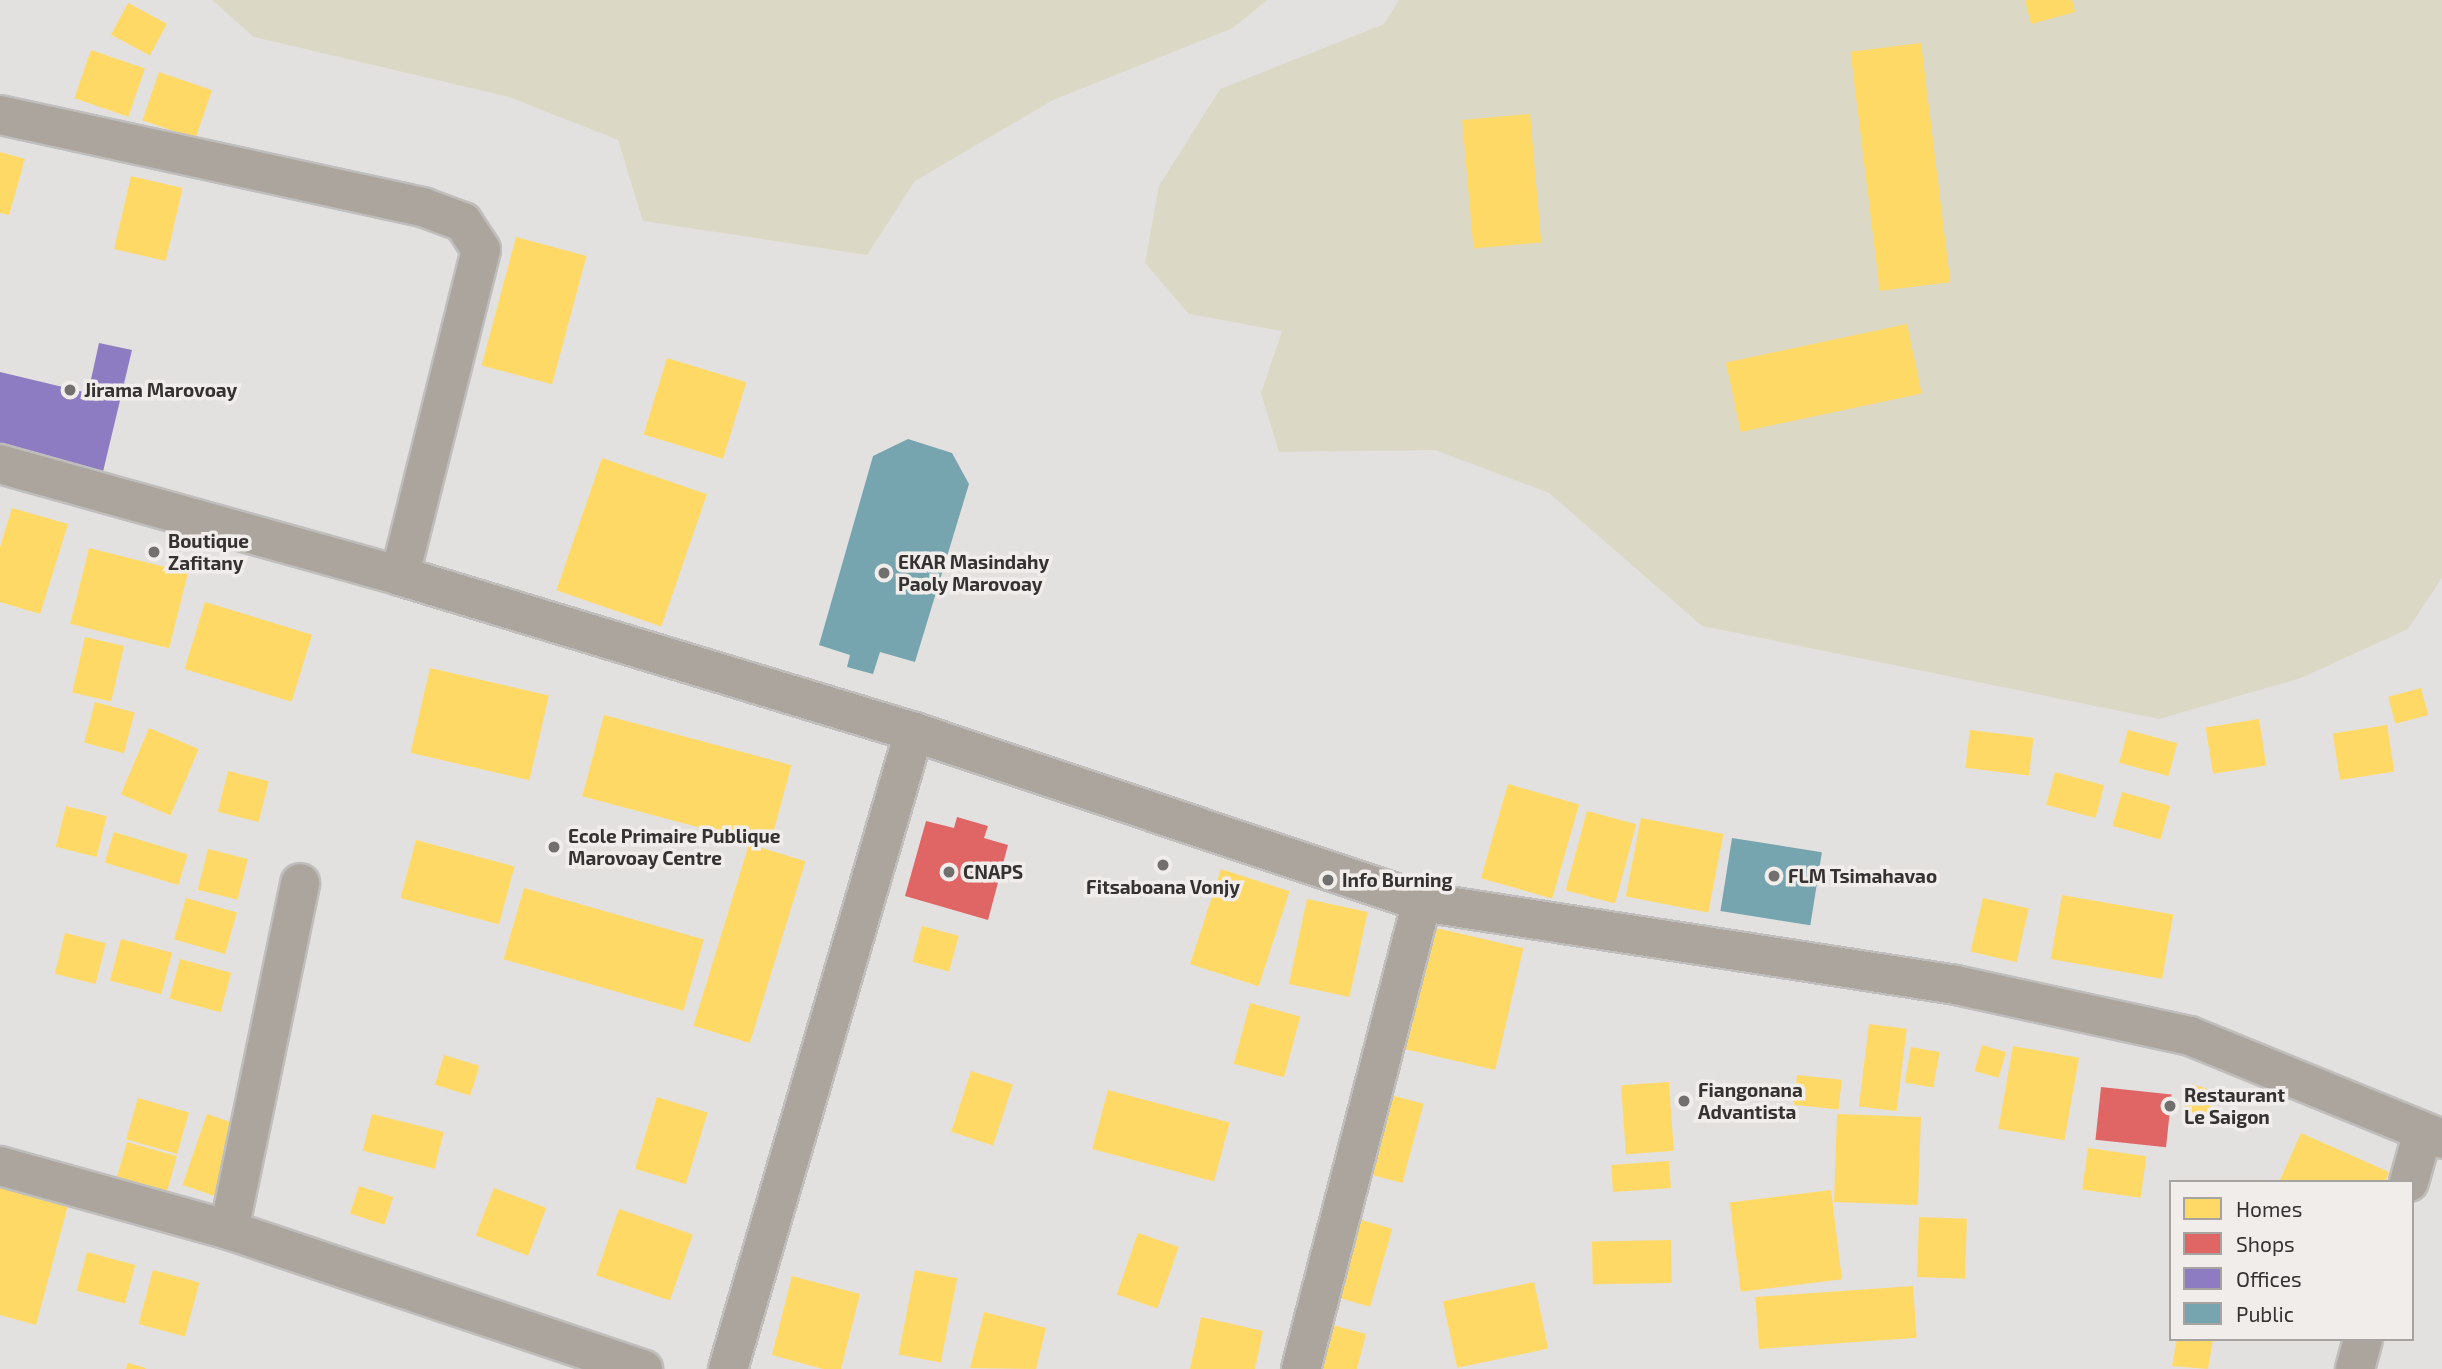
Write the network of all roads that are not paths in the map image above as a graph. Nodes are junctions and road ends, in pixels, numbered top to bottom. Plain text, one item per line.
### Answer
1 (0, 115) edge
2 (0, 464) edge
3 (400, 576) junction
4 (914, 732) junction
5 (300, 883) dead end
6 (1422, 902) junction
7 (2433, 1135) edge
8 (0, 1166) edge
9 (2410, 1180) edge
10 (229, 1230) junction
11 (2363, 1341) edge
12 (643, 1369) edge
13 (728, 1369) edge
14 (1301, 1369) edge
15 (2355, 1369) edge

1 - 3 street
2 - 3 street
3 - 4 street
4 - 6 street
4 - 13 street
5 - 10 street
6 - 7 street
6 - 14 street
7 - 9 street
8 - 10 street
10 - 12 street
11 - 15 street

